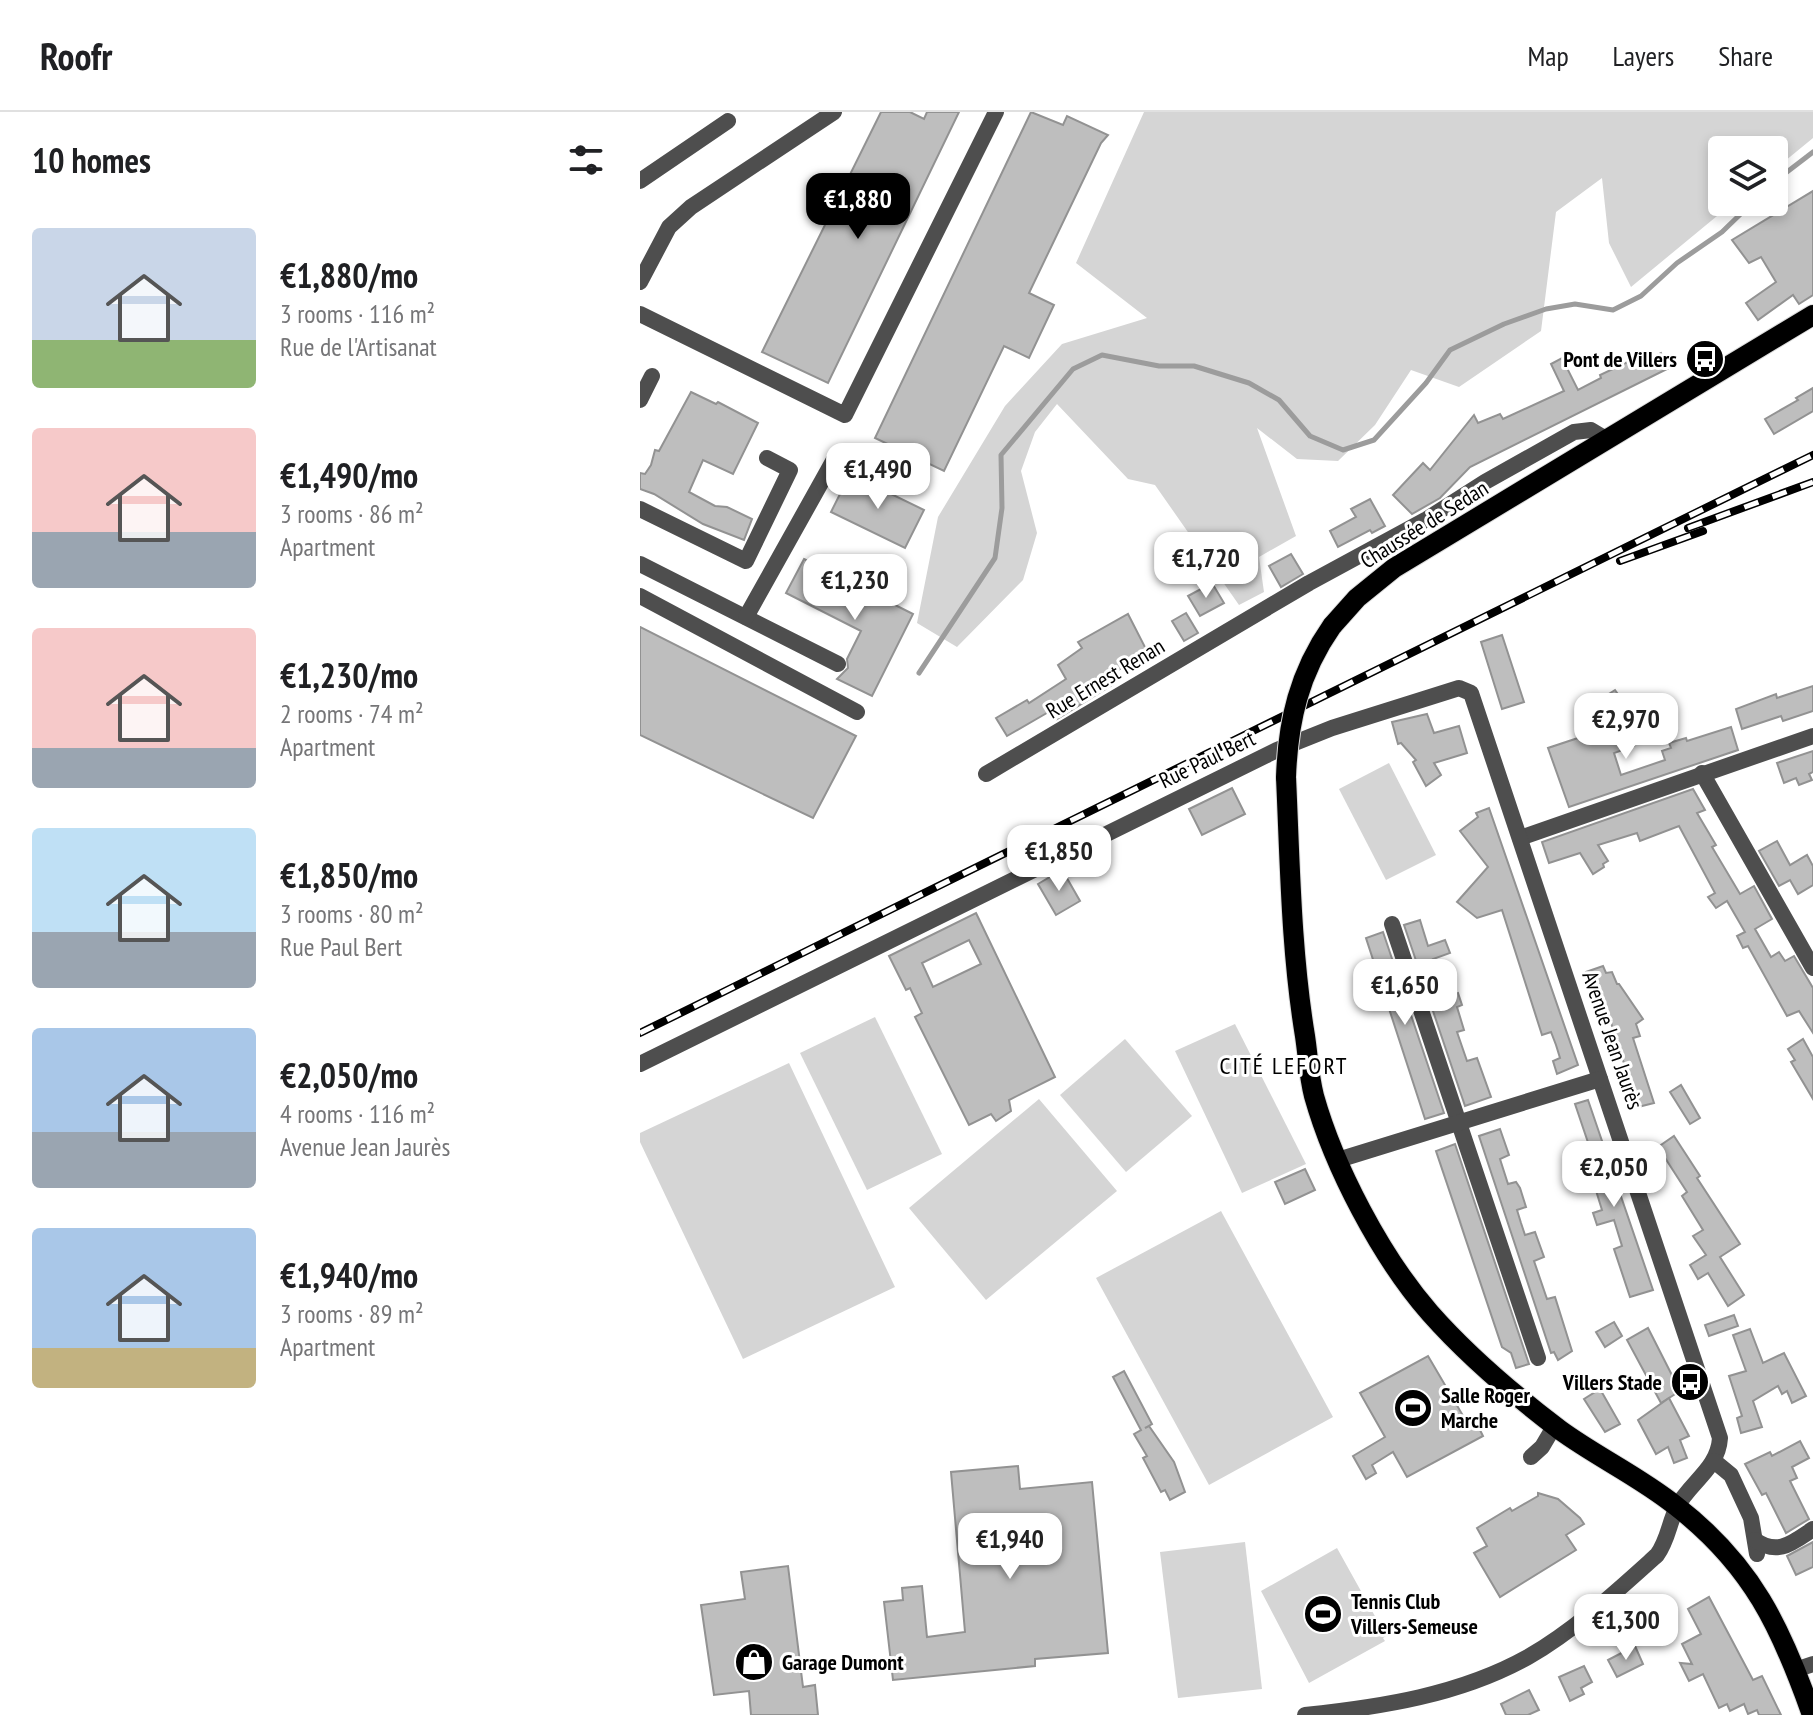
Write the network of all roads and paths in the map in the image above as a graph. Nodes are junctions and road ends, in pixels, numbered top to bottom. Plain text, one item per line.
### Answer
1 (834, 112) edge
2 (996, 112) edge
3 (728, 121) dead end
4 (640, 181) edge
5 (640, 282) edge
6 (640, 314) edge
7 (1813, 315) edge
8 (652, 376) dead end
9 (640, 400) edge
10 (1606, 439) junction
11 (836, 456) dead end
12 (767, 458) dead end
13 (1456, 503) joint
14 (640, 509) edge
15 (640, 564) edge
16 (640, 596) edge
17 (746, 617) junction
18 (838, 664) dead end
19 (857, 712) dead end
20 (1813, 736) edge
21 (1498, 771) joint
22 (1702, 773) junction
23 (986, 774) dead end
24 (1520, 838) junction
25 (1392, 924) dead end
26 (1813, 968) edge
27 (640, 1064) edge
28 (1600, 1079) junction
29 (1459, 1123) junction
30 (1338, 1160) junction
31 (1538, 1358) dead end
32 (1555, 1425) junction
33 (1531, 1457) dead end
34 (1714, 1461) junction
35 (1677, 1506) junction
36 (1813, 1529) edge
37 (1804, 1667) edge
38 (1383, 1711) edge
39 (1305, 1715) edge
40 (1812, 1715) edge

1 - 5 street
2 - 6 street
3 - 4 street
7 - 10 main road, Chaussée de Sedan
8 - 9 street
10 - 13 street, Chaussée de Sedan
10 - 30 main road, Chaussée de Sedan, bridge
11 - 17 street
12 - 14 street
13 - 23 street, Rue Ernest Renan
15 - 17 street
16 - 19 street
17 - 18 street
20 - 22 street
21 - 24 street, Avenue Jean Jaurès
21 - 27 street, Rue Paul Bert
22 - 24 street
22 - 26 street
24 - 28 street, Avenue Jean Jaurès
25 - 29 street
28 - 29 street
28 - 34 street, Avenue Jean Jaurès
29 - 30 street
29 - 31 street
30 - 32 main road, Chaussée de Sedan
32 - 33 street
32 - 35 main road, Chaussée de Sedan
34 - 35 street
34 - 36 street
35 - 37 main road
35 - 38 street
37 - 40 main road
38 - 39 street

